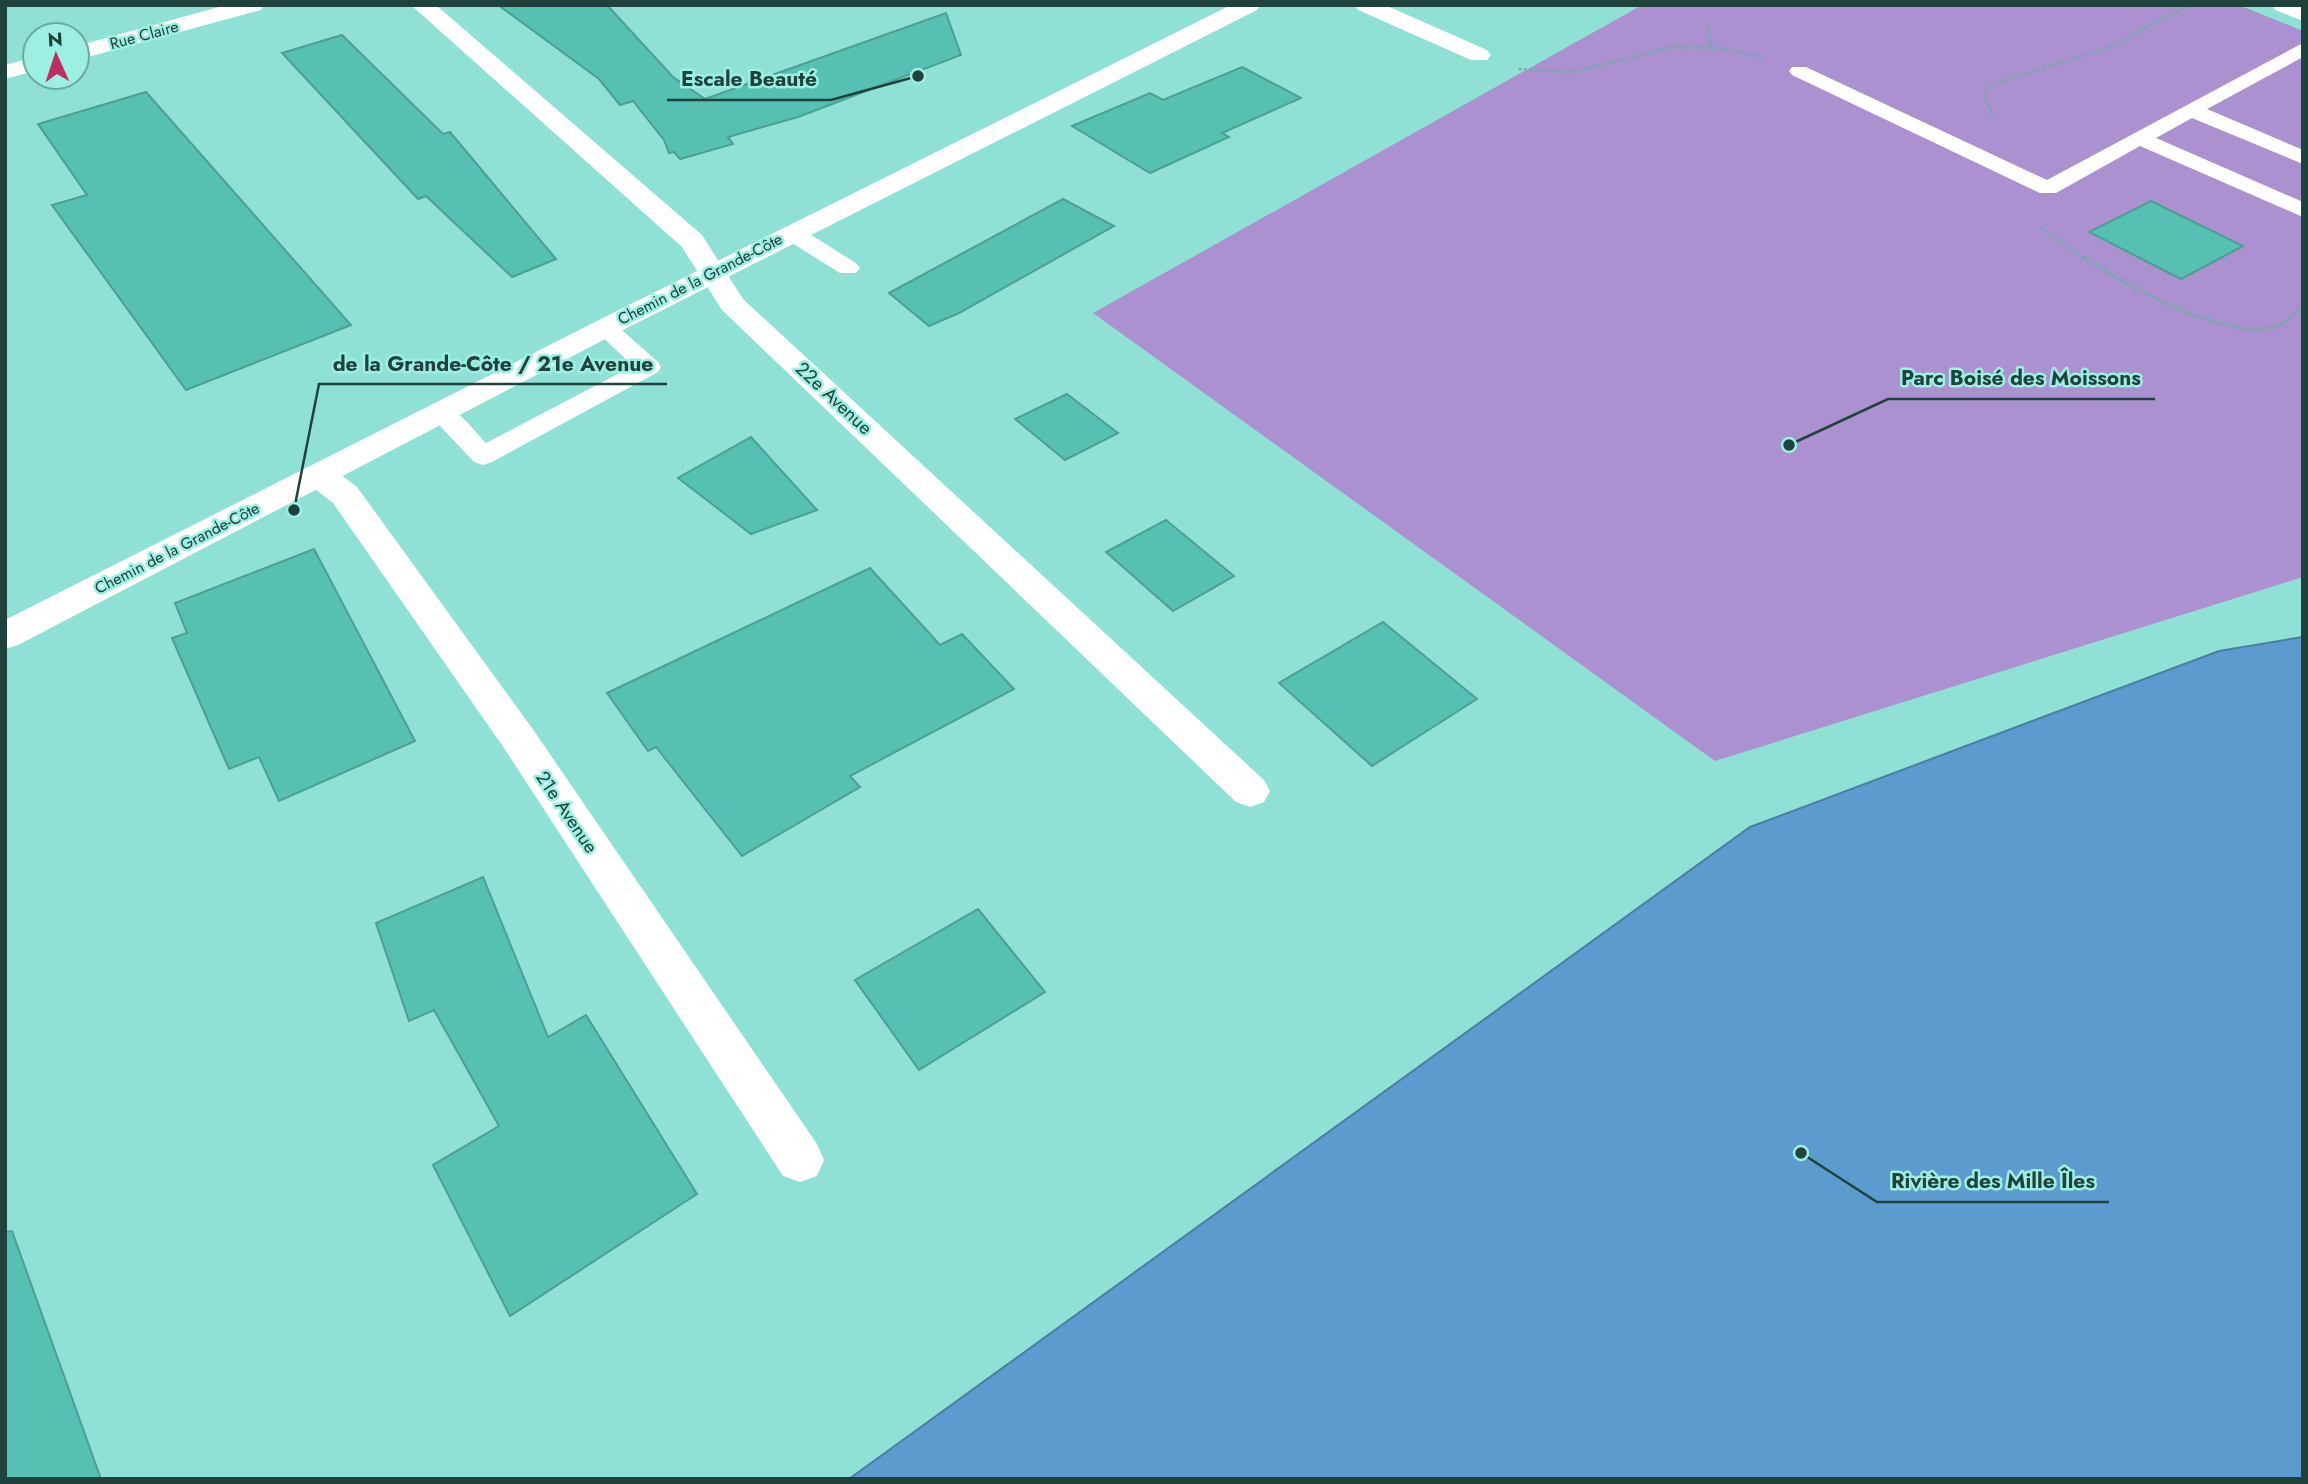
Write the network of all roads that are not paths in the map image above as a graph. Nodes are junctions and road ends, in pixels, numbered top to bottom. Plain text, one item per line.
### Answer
1 (253, 5) edge
2 (422, 5) edge
3 (1249, 5) edge
4 (1366, 5) edge
5 (2283, 5) edge
6 (2303, 14) edge
7 (91, 49) edge
8 (2303, 49) edge
9 (1479, 55) dead end
10 (1799, 71) dead end
11 (2192, 110) junction
12 (2139, 138) junction
13 (2303, 158) edge
14 (2303, 210) edge
15 (792, 233) junction
16 (848, 268) dead end
17 (713, 274) junction
18 (605, 328) junction
19 (440, 412) junction
20 (319, 475) junction
21 (5, 636) edge
22 (1250, 792) dead end
23 (800, 1160) dead end

1 - 7 street, Rue Claire
2 - 17 street, 22e Avenue
3 - 15 street, Chemin de la Grande-Côte
4 - 9 street
5 - 6 street
8 - 11 lane
10 - 12 lane
11 - 12 lane
11 - 13 lane
12 - 14 lane
15 - 16 lane
15 - 17 street, Chemin de la Grande-Côte
17 - 18 street, Chemin de la Grande-Côte
17 - 22 street, 22e Avenue
18 - 19 street, Chemin de la Grande-Côte
18 - 19 lane
19 - 20 street, Chemin de la Grande-Côte
20 - 21 street, Chemin de la Grande-Côte
20 - 23 street, 21e Avenue

